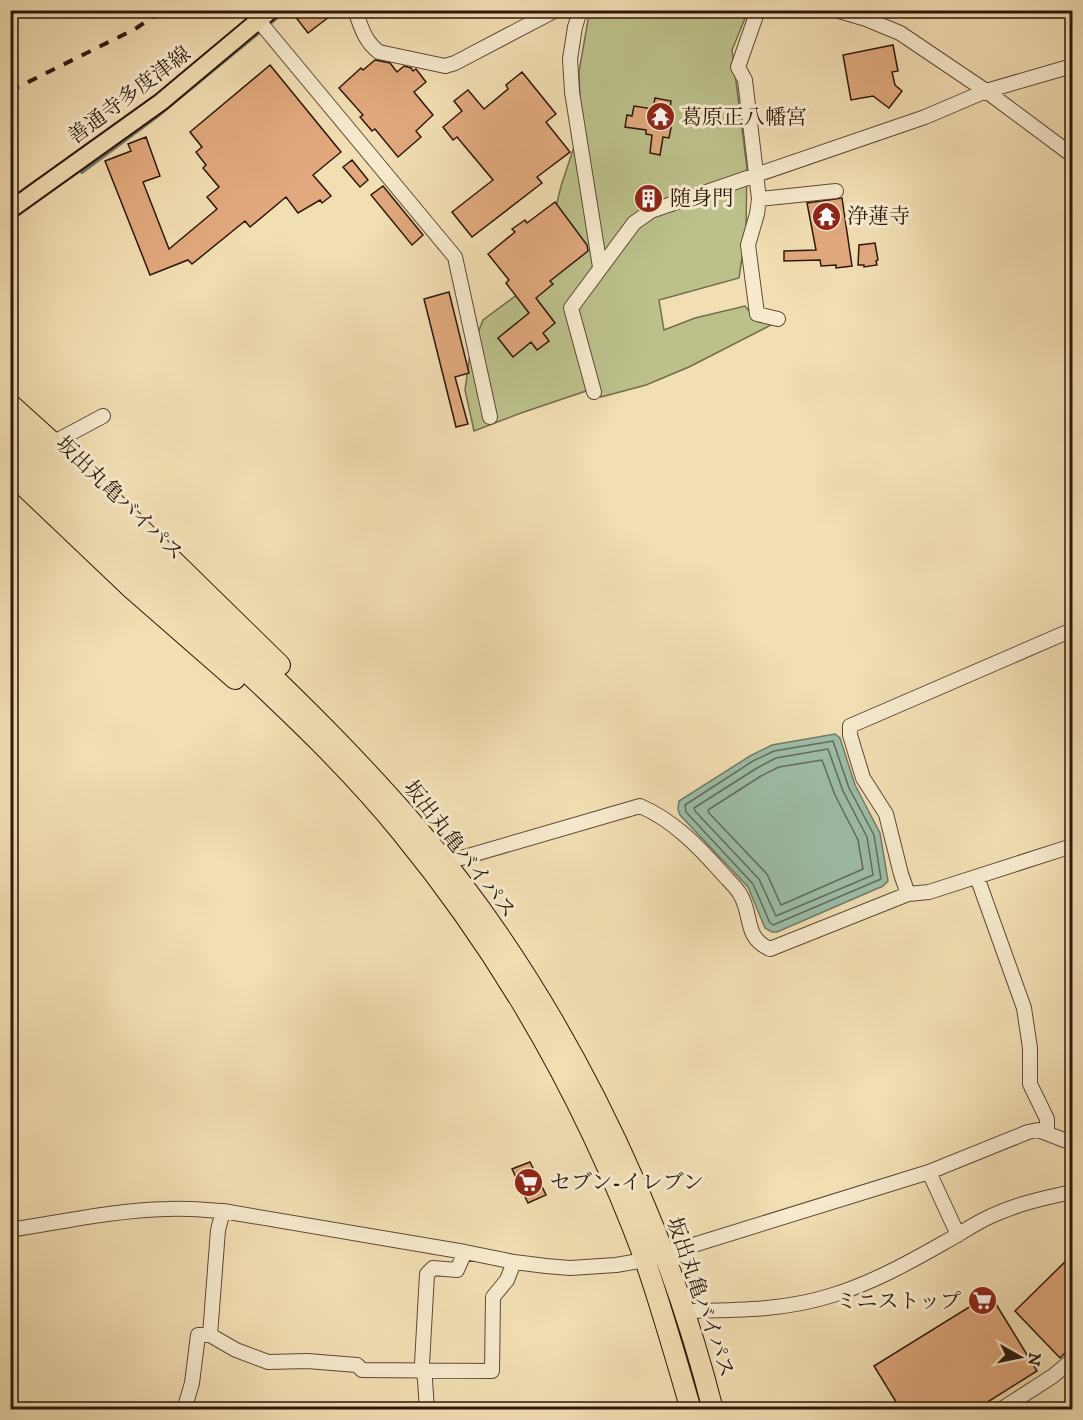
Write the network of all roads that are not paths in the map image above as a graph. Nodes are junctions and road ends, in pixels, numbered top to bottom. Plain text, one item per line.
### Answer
1 (355, 10) edge
2 (556, 10) edge
3 (582, 10) edge
4 (758, 10) edge
5 (836, 10) edge
6 (265, 22) edge
7 (1072, 66) edge
8 (986, 91) junction
9 (1072, 155) edge
10 (756, 175) junction
11 (836, 191) dead end
12 (759, 199) junction
13 (10, 210) edge
14 (600, 267) junction
15 (778, 319) dead end
16 (594, 392) dead end
17 (10, 404) edge
18 (103, 416) dead end
19 (490, 417) dead end
20 (10, 427) edge
21 (49, 442) junction
22 (10, 451) edge
23 (10, 473) edge
24 (1072, 630) edge
25 (356, 782) junction
26 (411, 822) junction
27 (1072, 846) edge
28 (444, 863) junction
29 (977, 877) junction
30 (908, 894) junction
31 (1047, 1133) junction
32 (1072, 1143) edge
33 (929, 1172) junction
34 (1072, 1192) edge
35 (223, 1211) junction
36 (10, 1230) edge
37 (958, 1235) junction
38 (465, 1252) junction
39 (663, 1254) junction
40 (645, 1260) junction
41 (514, 1262) junction
42 (684, 1311) junction
43 (210, 1335) junction
44 (1072, 1360) edge
45 (423, 1371) junction
46 (184, 1410) edge
47 (427, 1410) edge
48 (691, 1410) edge
49 (713, 1410) edge
50 (1000, 1410) edge

1 - 2 street
3 - 14 street
4 - 10 street
5 - 8 street
6 - 13 main road, 善通寺多度津線
6 - 19 street
7 - 8 street
8 - 9 street
8 - 10 street
10 - 12 street
10 - 14 street
11 - 12 street
12 - 15 street
14 - 16 street
17 - 21 highway
18 - 21 street
20 - 26 highway, 坂出丸亀バイパス
21 - 26 highway
22 - 25 highway, 坂出丸亀バイパス
23 - 25 highway
24 - 30 street
25 - 40 highway, 坂出丸亀バイパス
26 - 28 highway, 坂出丸亀バイパス
27 - 29 street
28 - 30 street
28 - 39 highway, 坂出丸亀バイパス
29 - 30 street
29 - 31 street
31 - 32 street
31 - 33 street
33 - 37 street
33 - 39 street
34 - 37 street
35 - 36 street
35 - 38 street
35 - 43 street
37 - 42 street
38 - 41 street
38 - 45 street
39 - 40 street
39 - 42 highway, 坂出丸亀バイパス
40 - 41 street
40 - 48 highway, 坂出丸亀バイパス
41 - 45 street
42 - 49 highway, 坂出丸亀バイパス
43 - 45 street
43 - 46 street
44 - 50 street
45 - 47 street

